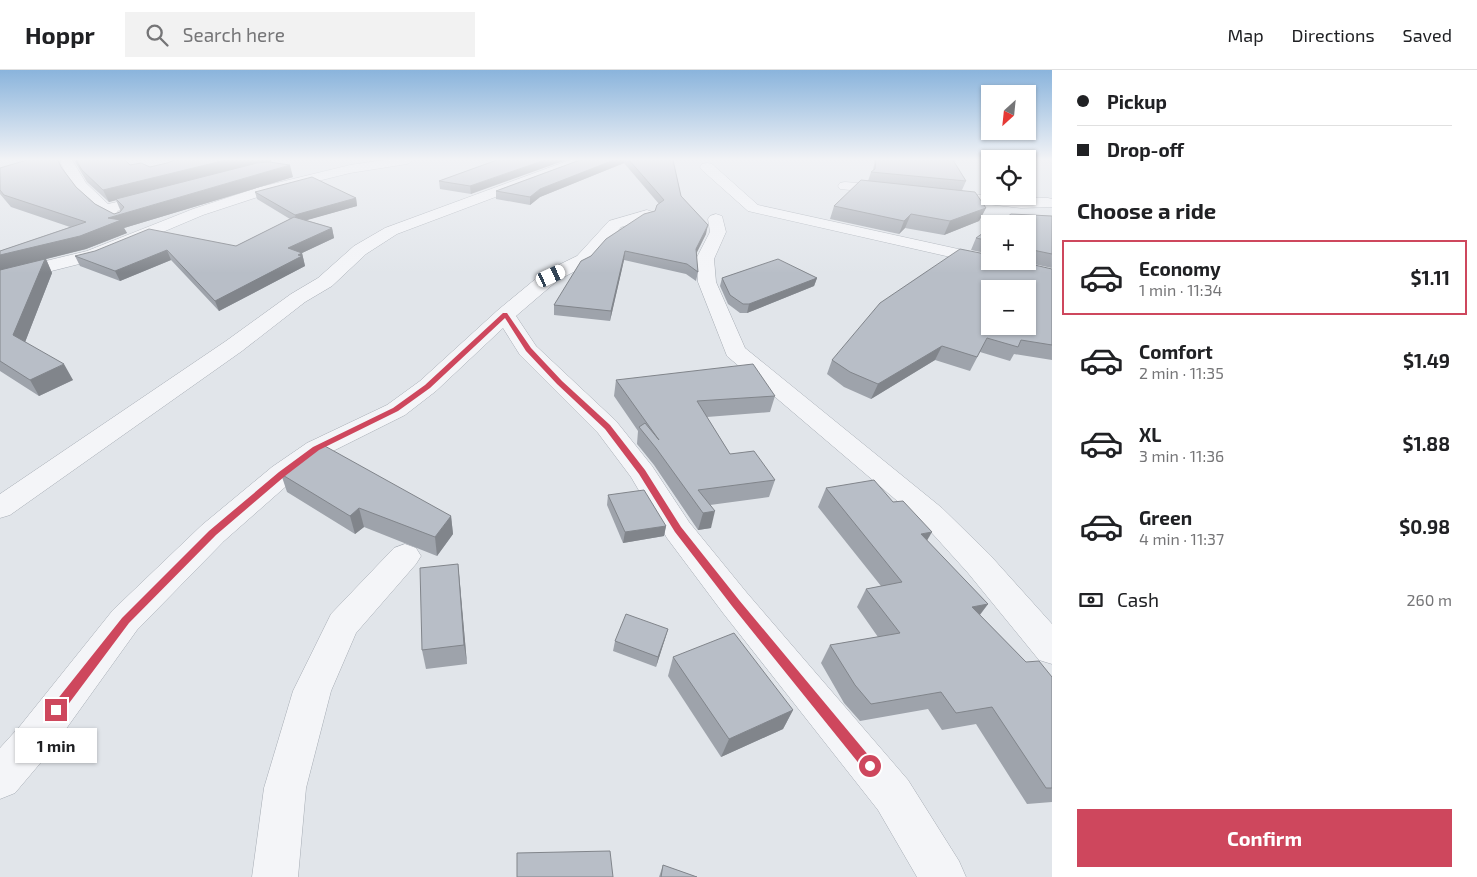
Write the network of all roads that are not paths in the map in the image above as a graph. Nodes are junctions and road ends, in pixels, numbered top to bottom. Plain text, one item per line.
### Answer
1 (93, 198) edge
2 (152, 198) edge
3 (241, 198) edge
4 (480, 198) edge
5 (741, 198) edge
6 (965, 198) edge
7 (1050, 205) edge
8 (106, 209) junction
9 (647, 215) edge
10 (716, 220) dead end
11 (141, 235) junction
12 (981, 259) edge
13 (0, 278) edge
14 (505, 314) junction
15 (0, 508) edge
16 (405, 556) dead end
17 (1052, 648) edge
18 (0, 778) edge
19 (275, 877) edge
20 (943, 877) edge

1 - 8 street
2 - 8 street
3 - 11 street
4 - 15 street
5 - 12 street
6 - 7 street
8 - 11 street
9 - 14 street
10 - 17 street
11 - 13 street
14 - 18 street
14 - 20 street
16 - 19 street

